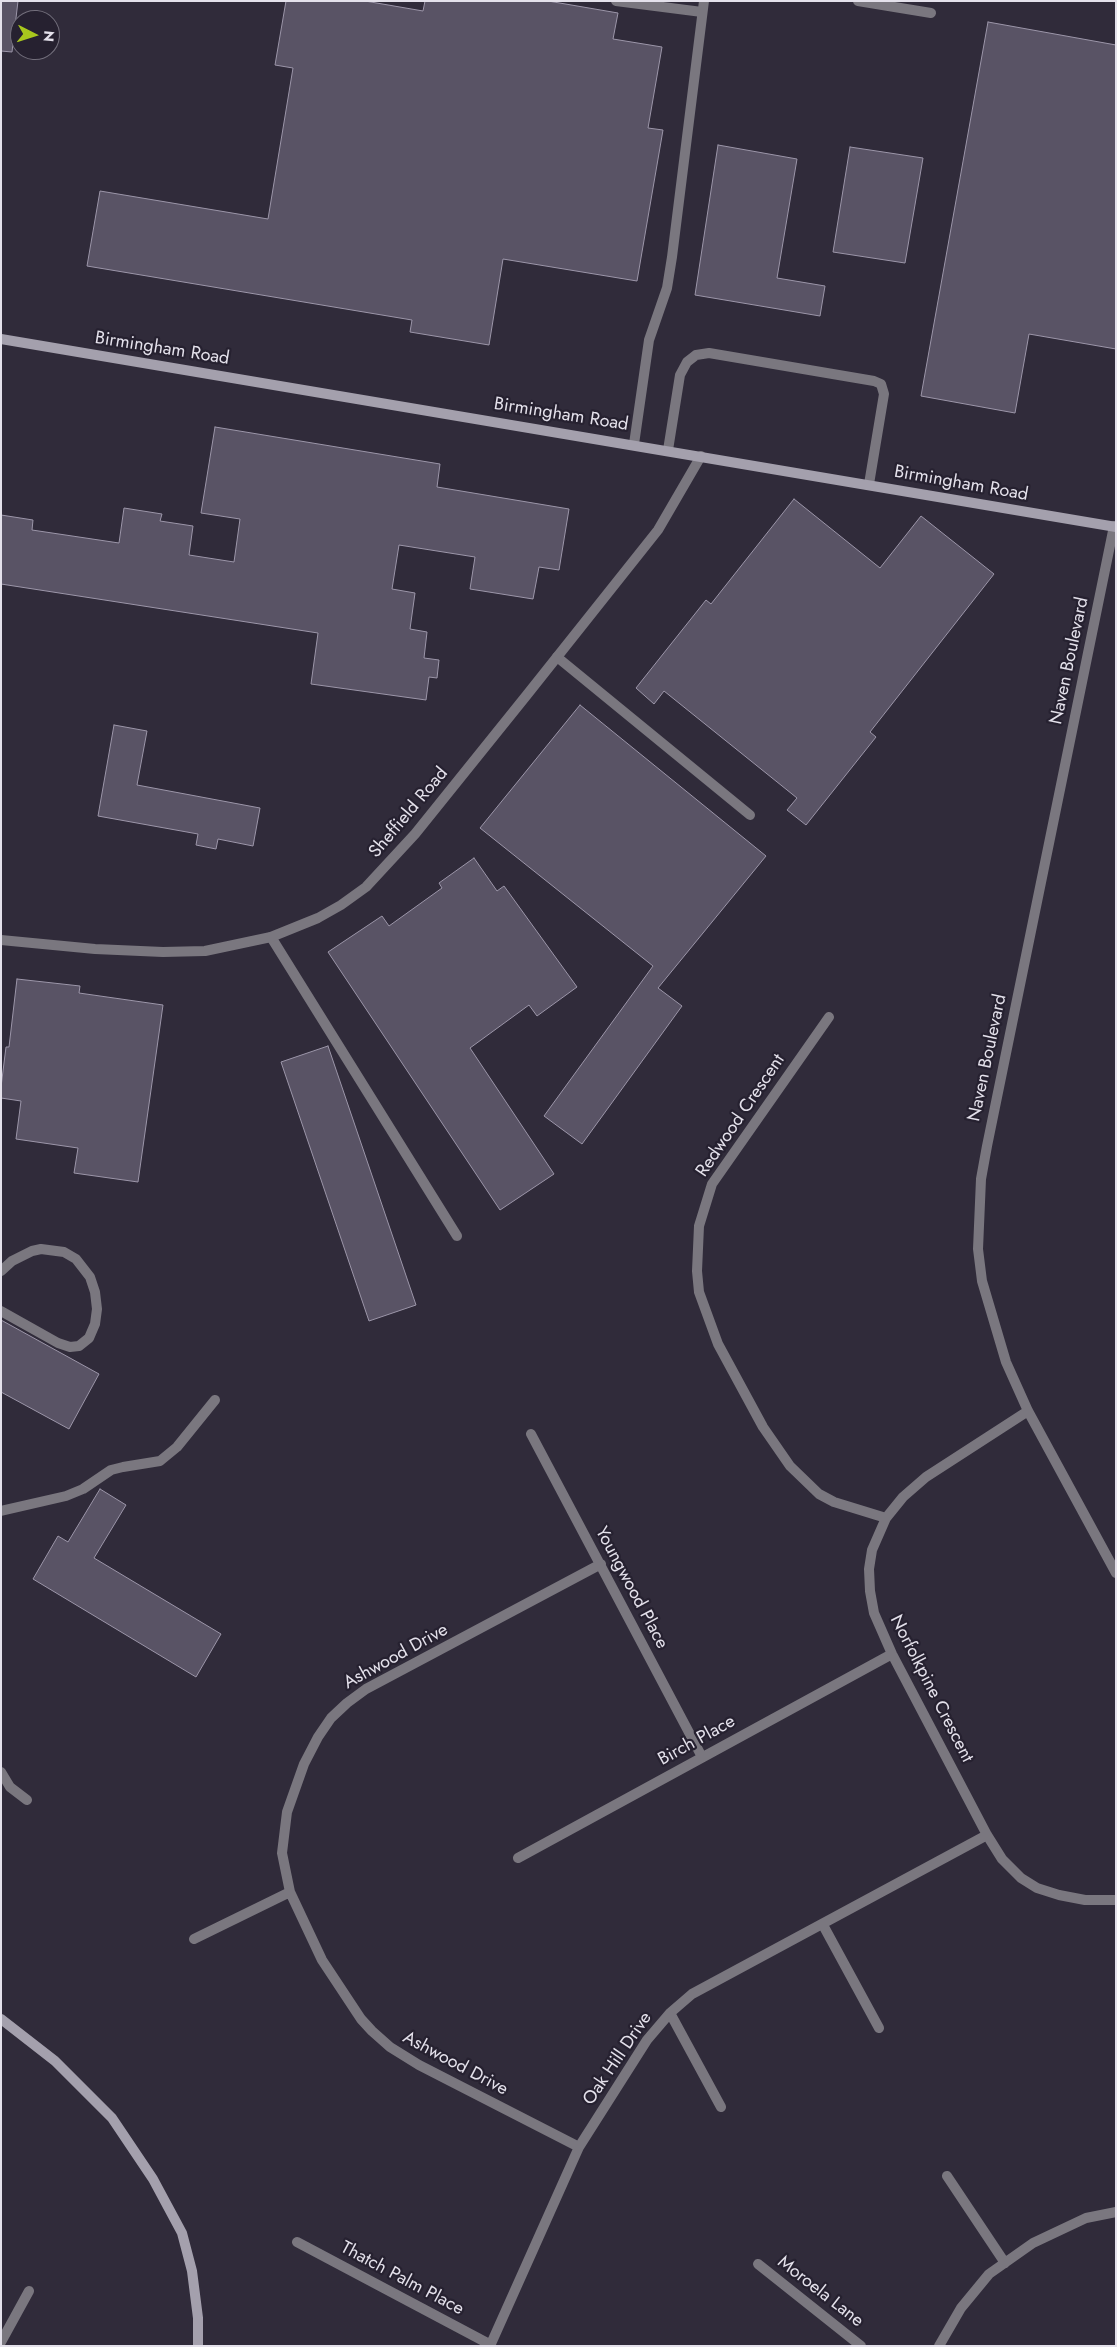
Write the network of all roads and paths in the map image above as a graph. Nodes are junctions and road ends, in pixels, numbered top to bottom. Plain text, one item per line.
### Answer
1 (616, 1) edge
2 (704, 1) edge
3 (858, 1) edge
4 (702, 12) junction
5 (931, 12) dead end
6 (1, 339) edge
7 (634, 444) junction
8 (668, 450) junction
9 (701, 456) junction
10 (869, 484) junction
11 (1115, 526) edge
12 (557, 657) junction
13 (750, 815) dead end
14 (271, 937) junction
15 (1, 940) edge
16 (829, 1017) dead end
17 (457, 1236) dead end
18 (1, 1271) edge
19 (1, 1311) edge
20 (215, 1400) dead end
21 (1028, 1411) junction
22 (531, 1434) dead end
23 (1, 1512) edge
24 (886, 1518) junction
25 (601, 1564) junction
26 (1116, 1573) edge
27 (892, 1654) junction
28 (702, 1757) junction
29 (1, 1772) edge
30 (27, 1800) dead end
31 (988, 1835) junction
32 (518, 1858) dead end
33 (290, 1892) junction
34 (1116, 1900) edge
35 (823, 1925) junction
36 (194, 1938) dead end
37 (670, 2013) junction
38 (1, 2019) edge
39 (879, 2028) dead end
40 (721, 2108) dead end
41 (579, 2147) junction
42 (947, 2176) dead end
43 (1116, 2212) edge
44 (297, 2242) dead end
45 (1005, 2262) junction
46 (758, 2264) dead end
47 (29, 2292) dead end
48 (1, 2342) edge
49 (490, 2345) edge
50 (198, 2346) edge
51 (861, 2346) edge
52 (939, 2346) edge

1 - 4 street
2 - 4 street
3 - 5 street
4 - 7 street
6 - 7 street, Birmingham Road
7 - 8 street, Birmingham Road
8 - 9 street, Birmingham Road
8 - 10 street
9 - 10 street, Birmingham Road
9 - 12 street, Sheffield Road
10 - 11 street, Birmingham Road
11 - 21 street, Naven Boulevard
12 - 13 street
12 - 14 street, Sheffield Road
14 - 15 street, Sheffield Road
14 - 17 street
16 - 24 street, Redwood Crescent
18 - 19 street
20 - 23 street
21 - 24 street, Norfolkpine Crescent
21 - 26 street, Naven Boulevard
22 - 25 street, Youngwood Place
24 - 27 street, Norfolkpine Crescent
25 - 28 street, Youngwood Place
25 - 33 street, Ashwood Drive
27 - 28 street, Birch Place
27 - 31 street, Norfolkpine Crescent
28 - 32 street, Birch Place
29 - 30 street
31 - 34 street, Norfolkpine Crescent
31 - 35 street, Oak Hill Drive
33 - 36 street
33 - 41 street, Ashwood Drive
35 - 37 street, Oak Hill Drive
35 - 39 street
37 - 40 street
37 - 41 street, Oak Hill Drive
38 - 50 street
41 - 49 street, Oak Hill Drive
42 - 45 street
43 - 45 street
44 - 49 street, Thatch Palm Place
45 - 52 street
46 - 51 street, Moroela Lane
47 - 48 street

